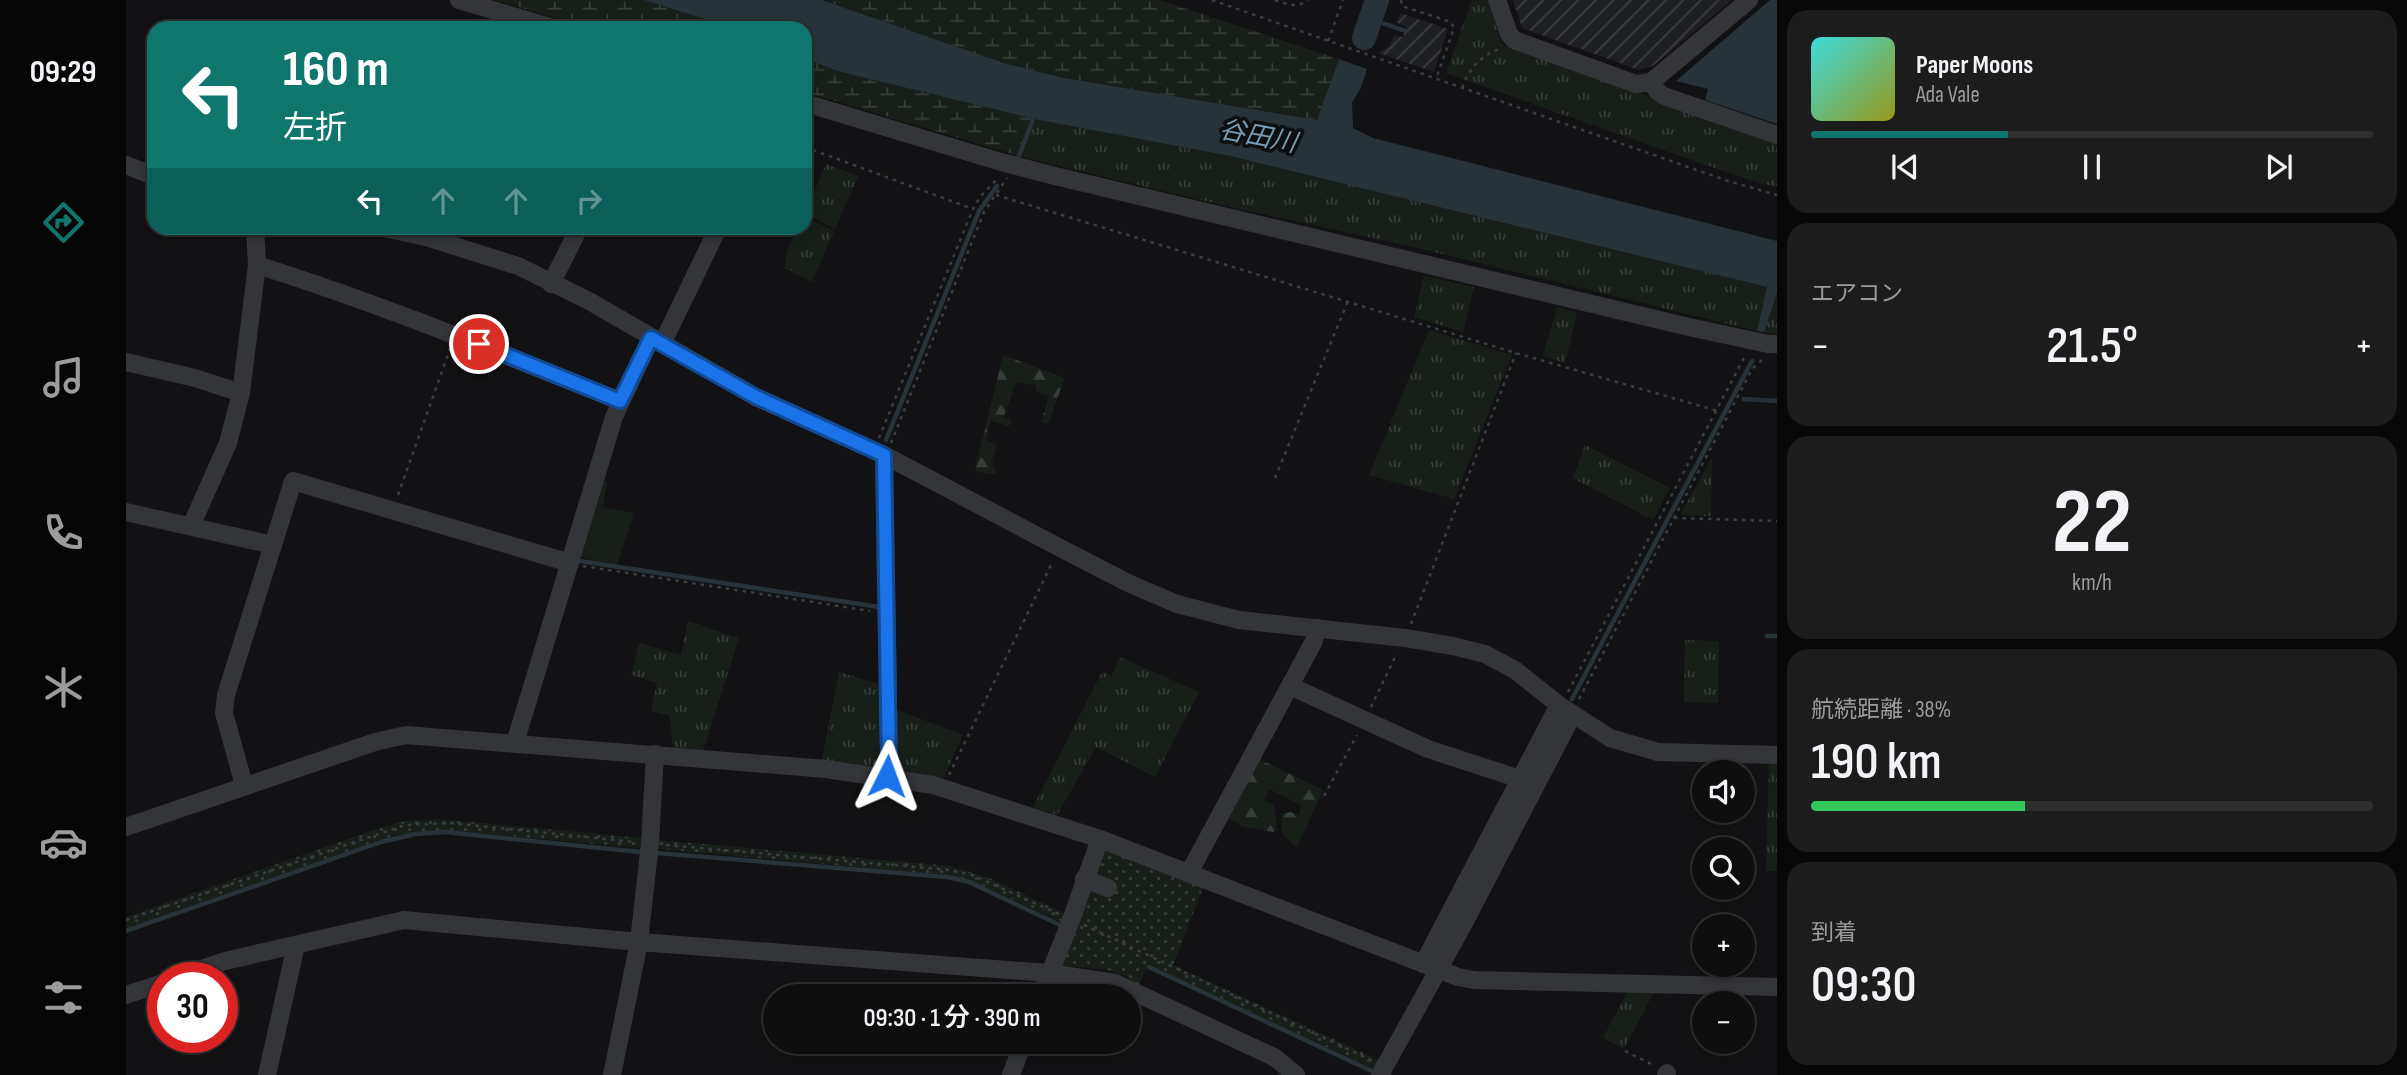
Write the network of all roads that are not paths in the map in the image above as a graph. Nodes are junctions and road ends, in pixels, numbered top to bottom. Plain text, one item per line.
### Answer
1 (459, 0) edge
2 (1497, 0) edge
3 (1749, 0) edge
4 (530, 21) edge
5 (1651, 82) junction
6 (812, 105) edge
7 (1777, 135) edge
8 (126, 165) edge
9 (147, 173) edge
10 (256, 235) edge
11 (417, 235) edge
12 (576, 235) edge
13 (714, 235) edge
14 (257, 265) junction
15 (551, 284) junction
16 (657, 341) junction
17 (1771, 351) edge
18 (126, 362) edge
19 (241, 393) junction
20 (620, 401) junction
21 (884, 447) junction
22 (126, 512) edge
23 (191, 526) junction
24 (273, 545) junction
25 (570, 564) junction
26 (1317, 628) junction
27 (1290, 686) junction
28 (1568, 706) junction
29 (515, 743) junction
30 (655, 754) junction
31 (1777, 755) edge
32 (887, 776) junction
33 (1520, 779) junction
34 (244, 785) junction
35 (126, 827) edge
36 (1100, 839) junction
37 (1189, 873) junction
38 (1084, 879) junction
39 (1108, 888) dead end
40 (639, 942) junction
41 (296, 945) junction
42 (222, 962) edge
43 (1430, 967) junction
44 (1049, 974) junction
45 (1045, 984) edge
46 (1777, 987) edge
47 (147, 988) edge
48 (126, 995) edge
49 (1019, 1054) edge
50 (1380, 1069) edge
51 (267, 1075) edge
52 (612, 1075) edge
53 (1011, 1075) edge
54 (1296, 1075) edge

1 - 4 street
2 - 5 street
3 - 5 street
5 - 7 street
6 - 17 street
8 - 9 street
10 - 14 street
11 - 15 street
12 - 15 street
13 - 16 street
14 - 19 street
14 - 20 street
15 - 16 street
16 - 20 street
16 - 21 street
18 - 19 street
19 - 23 street
20 - 25 street
21 - 26 street
21 - 32 street
22 - 23 street
23 - 24 street
24 - 25 street
24 - 34 street
25 - 29 street
26 - 27 street
26 - 28 street
27 - 33 street
27 - 37 street
28 - 31 street
28 - 33 street
28 - 43 street
29 - 30 street
29 - 34 street
30 - 32 street
30 - 40 street
32 - 36 street
33 - 43 street
34 - 35 street
36 - 37 street
36 - 38 street
37 - 43 street
38 - 39 street
38 - 44 street
40 - 41 street
40 - 44 street
40 - 52 street
41 - 42 street
41 - 51 street
43 - 46 street
43 - 50 street
44 - 45 street
44 - 54 street
47 - 48 street
49 - 53 street

